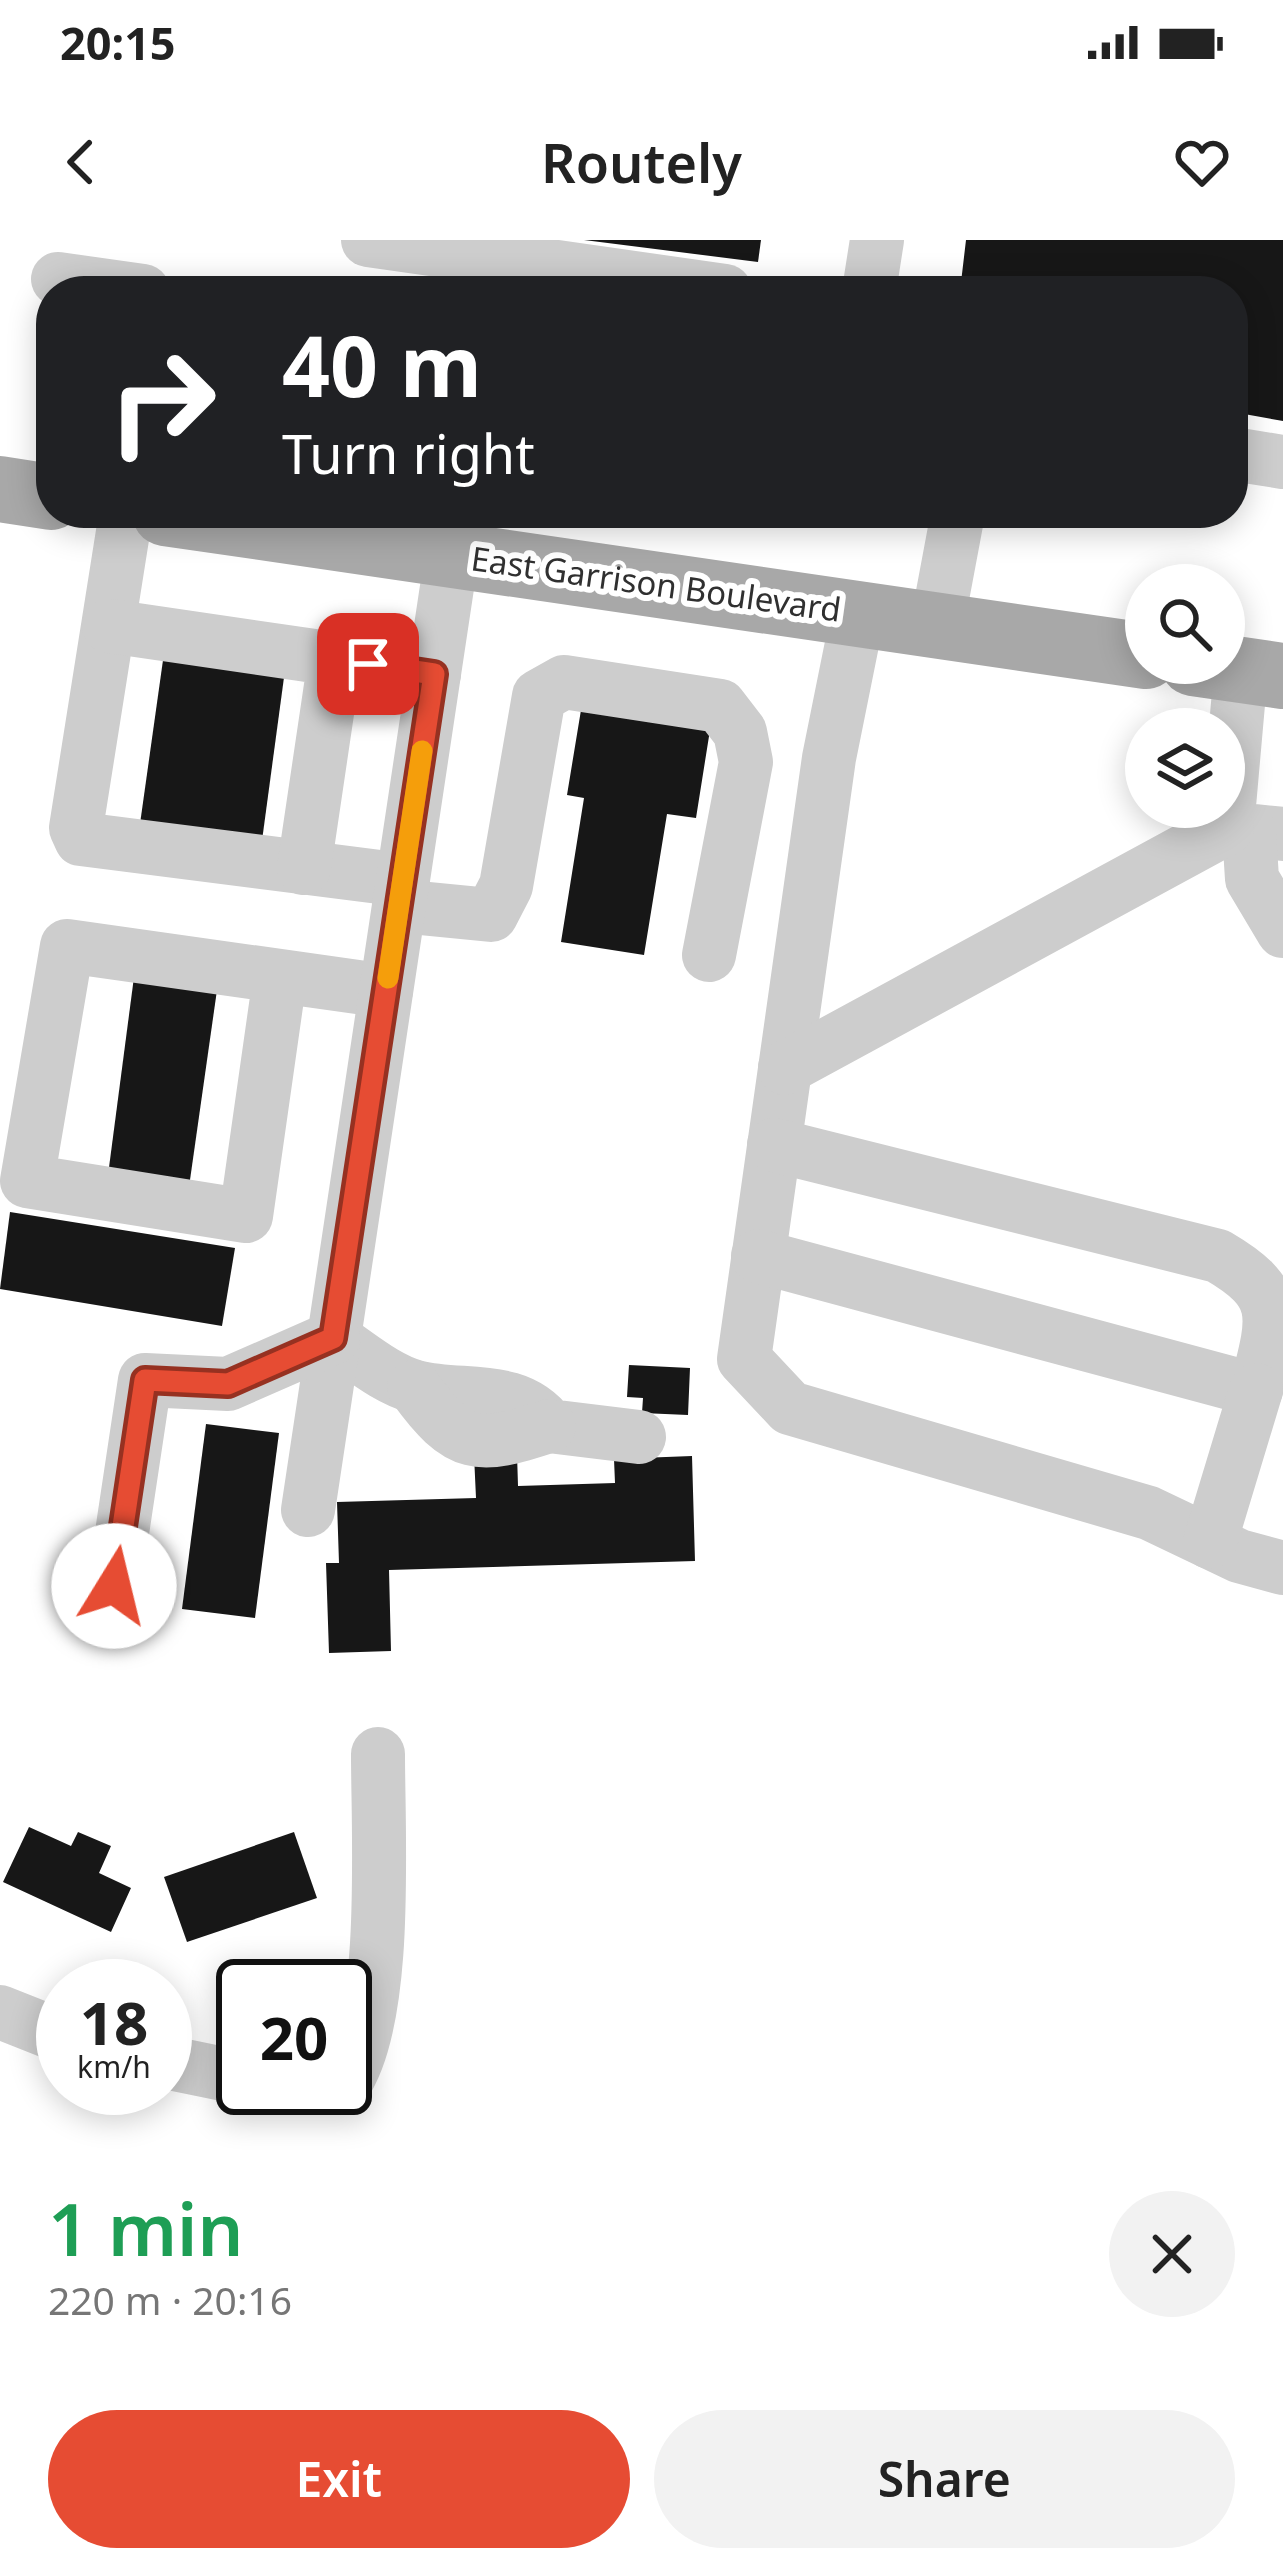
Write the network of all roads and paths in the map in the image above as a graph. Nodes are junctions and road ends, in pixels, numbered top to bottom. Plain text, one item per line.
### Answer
1 (368, 240) edge
2 (877, 240) edge
3 (620, 276) edge
4 (871, 276) edge
5 (1248, 456) edge
6 (1283, 462) edge
7 (0, 489) edge
8 (36, 494) edge
9 (124, 528) edge
10 (270, 528) edge
11 (955, 528) edge
12 (452, 554) junction
13 (858, 614) junction
14 (937, 625) junction
15 (110, 626) junction
16 (1125, 653) edge
17 (335, 658) junction
18 (434, 674) junction
19 (1240, 684) edge
20 (1253, 831) edge
21 (304, 868) junction
22 (400, 893) junction
23 (1283, 931) edge
24 (709, 955) dead end
25 (280, 976) junction
26 (386, 992) junction
27 (785, 1068) junction
28 (774, 1145) junction
29 (758, 1256) junction
30 (333, 1338) junction
31 (1256, 1390) junction
32 (639, 1437) dead end
33 (308, 1510) dead end
34 (1210, 1542) junction
35 (1283, 1568) edge
36 (114, 1586) dead end
37 (378, 1754) dead end
38 (372, 1973) edge
39 (0, 2012) edge
40 (36, 2026) edge

1 - 3 street
2 - 4 street
5 - 6 street
7 - 8 main road
9 - 15 street
10 - 12 main road, East Garrison Boulevard
11 - 14 street
12 - 13 main road, East Garrison Boulevard
12 - 18 street
13 - 14 main road, East Garrison Boulevard
13 - 27 street
14 - 16 main road, East Garrison Boulevard
15 - 17 street
15 - 21 street
17 - 18 street
17 - 21 street
18 - 22 street
19 - 20 street
20 - 23 street
20 - 27 street
21 - 22 street
22 - 24 street
22 - 26 street
25 - 25 street
25 - 26 street
26 - 30 street
27 - 28 street
28 - 29 street
28 - 31 street
29 - 31 street
29 - 34 street
30 - 32 street
30 - 33 street
30 - 36 street
31 - 34 street
34 - 35 street
37 - 38 street
39 - 40 street

